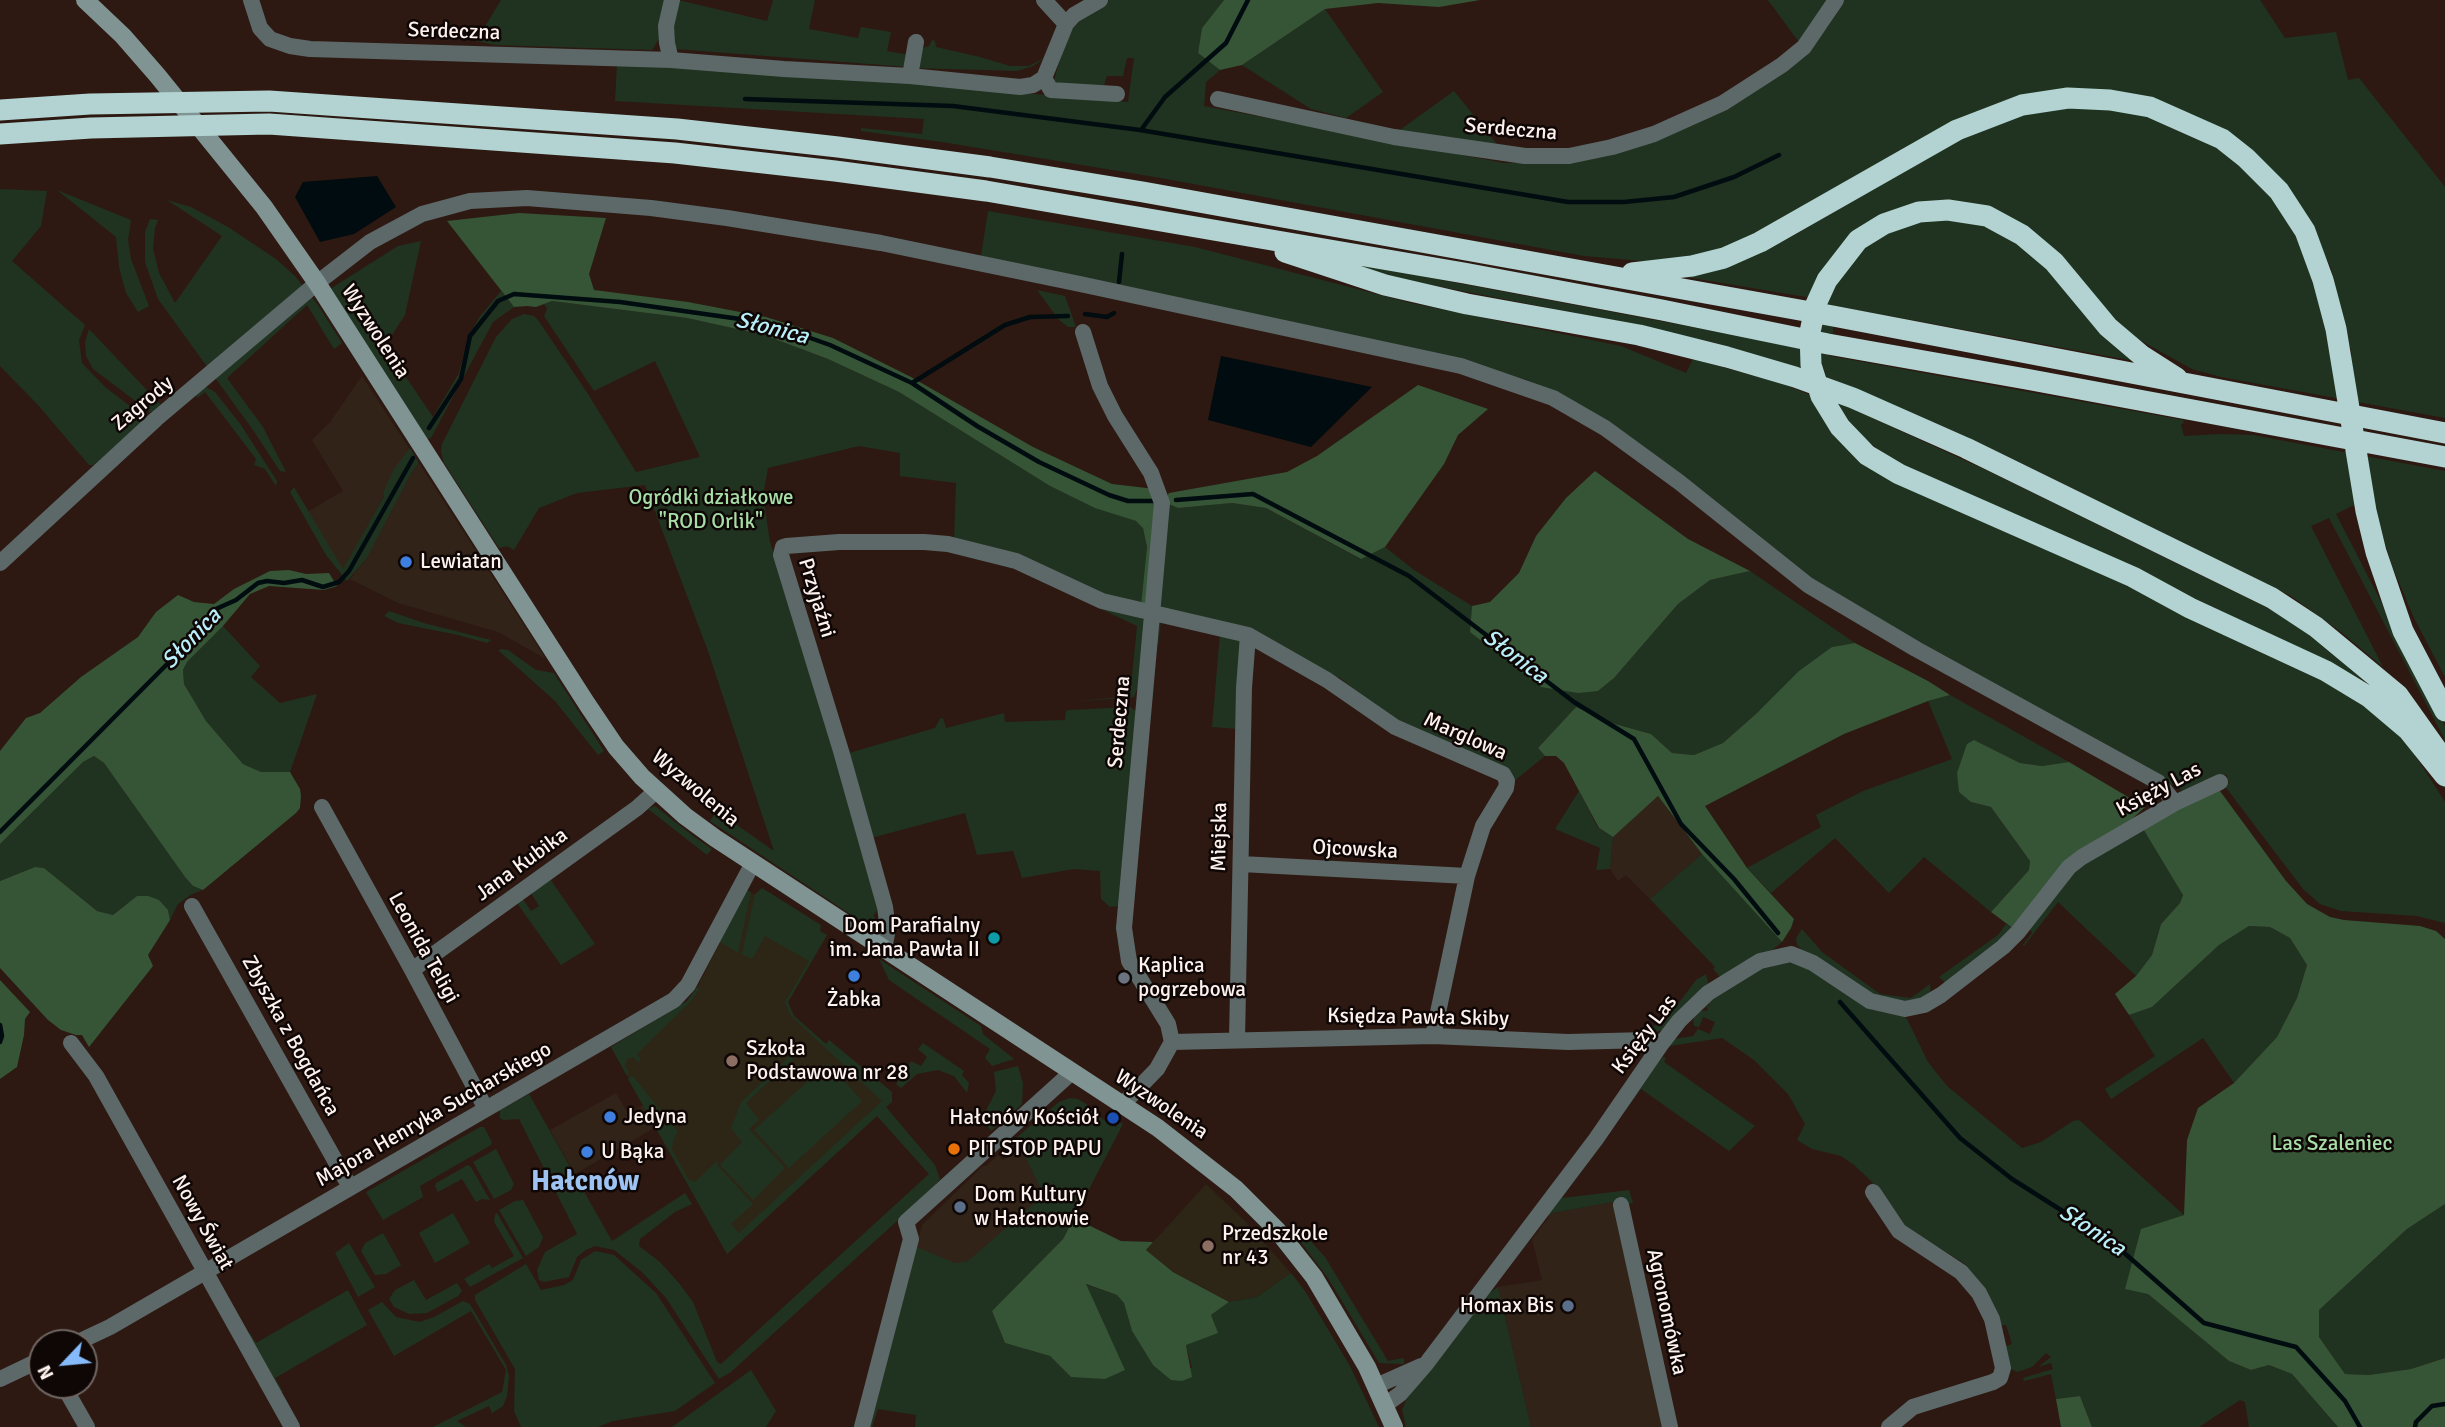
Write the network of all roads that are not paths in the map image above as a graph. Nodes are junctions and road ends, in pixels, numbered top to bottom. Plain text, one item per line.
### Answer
1 (85, 0) edge
2 (672, 0) edge
3 (1044, 0) edge
4 (1100, 0) edge
5 (1836, 0) edge
6 (252, 5) edge
7 (1066, 24) junction
8 (916, 42) dead end
9 (671, 60) junction
10 (911, 76) junction
11 (1044, 78) junction
12 (1117, 94) dead end
13 (1219, 99) dead end
14 (0, 110) edge
15 (0, 134) edge
16 (1230, 232) junction
17 (1599, 274) junction
18 (317, 283) junction
19 (1083, 332) dead end
20 (2188, 385) junction
21 (2445, 433) edge
22 (2445, 457) edge
23 (0, 563) edge
24 (1151, 612) junction
25 (1248, 635) junction
26 (2445, 711) edge
27 (2441, 753) edge
28 (2445, 776) edge
29 (2220, 782) dead end
30 (656, 791) junction
31 (2175, 803) junction
32 (321, 807) dead end
33 (752, 863) junction
34 (1241, 864) junction
35 (1467, 876) junction
36 (192, 906) dead end
37 (884, 949) junction
38 (412, 970) junction
39 (1433, 1036) junction
40 (1237, 1039) junction
41 (1172, 1042) junction
42 (72, 1043) dead end
43 (1662, 1043) junction
44 (1072, 1073) junction
45 (1122, 1105) junction
46 (486, 1109) junction
47 (350, 1187) junction
48 (1873, 1192) dead end
49 (1621, 1205) dead end
50 (205, 1272) junction
51 (98, 1333) edge
52 (1426, 1364) junction
53 (28, 1365) edge
54 (0, 1378) edge
55 (1376, 1386) junction
56 (71, 1399) edge
57 (1385, 1405) junction
58 (87, 1427) edge
59 (292, 1427) edge
60 (862, 1427) edge
61 (1394, 1427) edge
62 (1670, 1427) edge
63 (1889, 1427) edge

1 - 18 street, Wyzwolenia
2 - 9 street
3 - 7 street
4 - 7 street
5 - 13 street, Serdeczna
6 - 9 street, Serdeczna
7 - 11 street
8 - 10 street
9 - 10 street, Serdeczna
10 - 11 street, Serdeczna
11 - 12 street
14 - 17 highway
15 - 16 highway
16 - 22 highway
16 - 27 highway
17 - 20 highway
17 - 26 highway
18 - 23 street, Zagrody
18 - 30 street, Wyzwolenia
18 - 31 street, Zagrody
19 - 24 street, Serdeczna
20 - 21 highway
20 - 28 highway
24 - 25 street
24 - 37 street, Przyjaźni
24 - 41 street, Serdeczna
25 - 34 street, Miejska
25 - 35 street, Marglowa
29 - 31 street, Księży Las
30 - 33 street, Wyzwolenia
30 - 38 street, Jana Kubika
31 - 43 street, Księży Las
32 - 38 street, Leonida Teligi
33 - 37 street, Wyzwolenia
33 - 46 street, Majora Henryka Sucharskiego
34 - 35 street, Ojcowska
34 - 40 street, Miejska
35 - 39 street, Marglowa
36 - 47 street, Zbyszka z Bogdańca
37 - 44 street, Wyzwolenia
38 - 46 street, Leonida Teligi
39 - 40 street, Księdza Pawła Skiby
39 - 43 street, Księdza Pawła Skiby
40 - 41 street, Księdza Pawła Skiby
41 - 45 street
42 - 50 street, Nowy Świat
43 - 52 street, Księży Las
44 - 45 street, Wyzwolenia
44 - 60 street
45 - 55 street, Wyzwolenia
46 - 47 street, Majora Henryka Sucharskiego
47 - 50 street, Majora Henryka Sucharskiego
48 - 63 street
49 - 62 street, Agronomówka
50 - 51 street, Majora Henryka Sucharskiego
50 - 59 street, Nowy Świat
52 - 55 street, Księży Las
52 - 57 street, Księży Las
53 - 54 street
55 - 57 street, Wyzwolenia
56 - 58 street
57 - 61 street, Wyzwolenia

